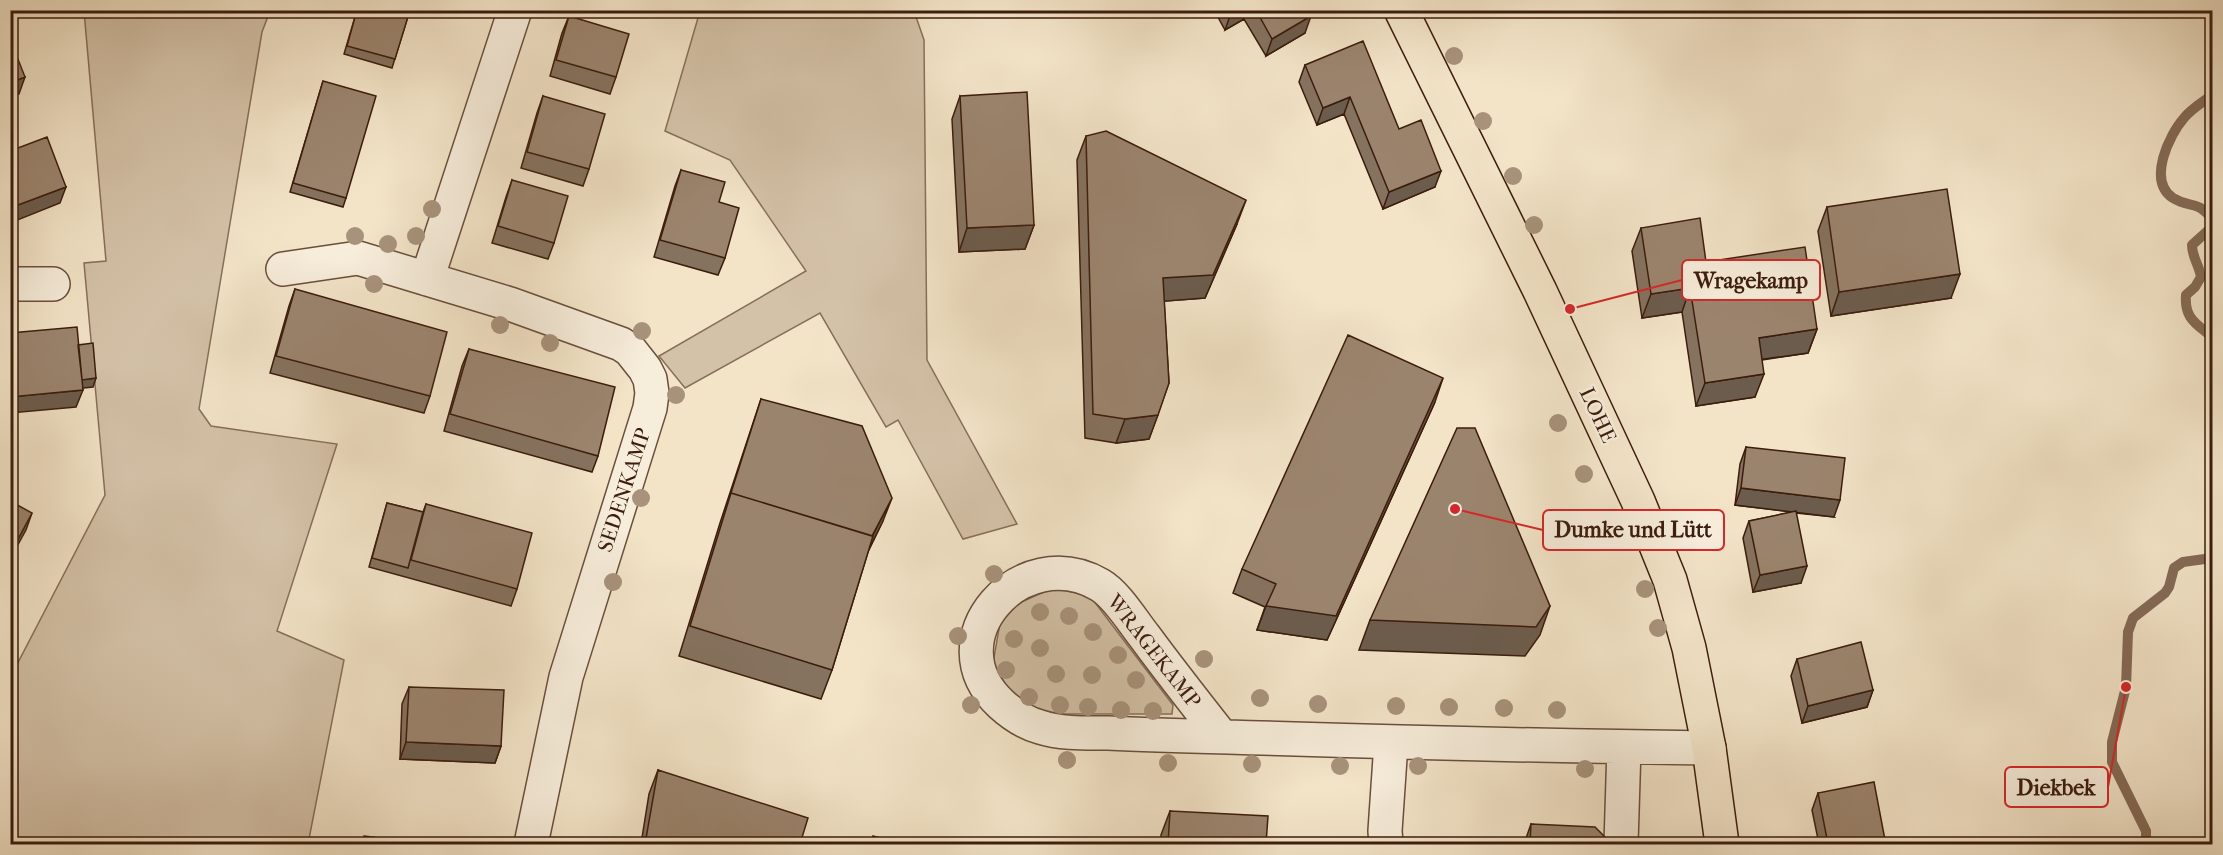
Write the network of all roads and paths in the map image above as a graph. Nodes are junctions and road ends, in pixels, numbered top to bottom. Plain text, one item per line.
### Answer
1 (515, 10) edge
2 (1401, 10) edge
3 (283, 269) dead end
4 (427, 279) junction
5 (10, 284) edge
6 (53, 284) dead end
7 (1222, 737) junction
8 (1391, 743) junction
9 (1624, 747) junction
10 (1709, 748) junction
11 (531, 844) edge
12 (1386, 844) edge
13 (1621, 844) edge
14 (1722, 844) edge

1 - 4 street
2 - 10 main road, LOHE
3 - 4 street, SEDENKAMP
4 - 11 street, SEDENKAMP
5 - 6 street
7 - 7 street, WRAGEKAMP
7 - 8 street, WRAGEKAMP
8 - 9 street, WRAGEKAMP
8 - 12 street
9 - 10 street, WRAGEKAMP
9 - 13 street
10 - 14 main road, LOHE

